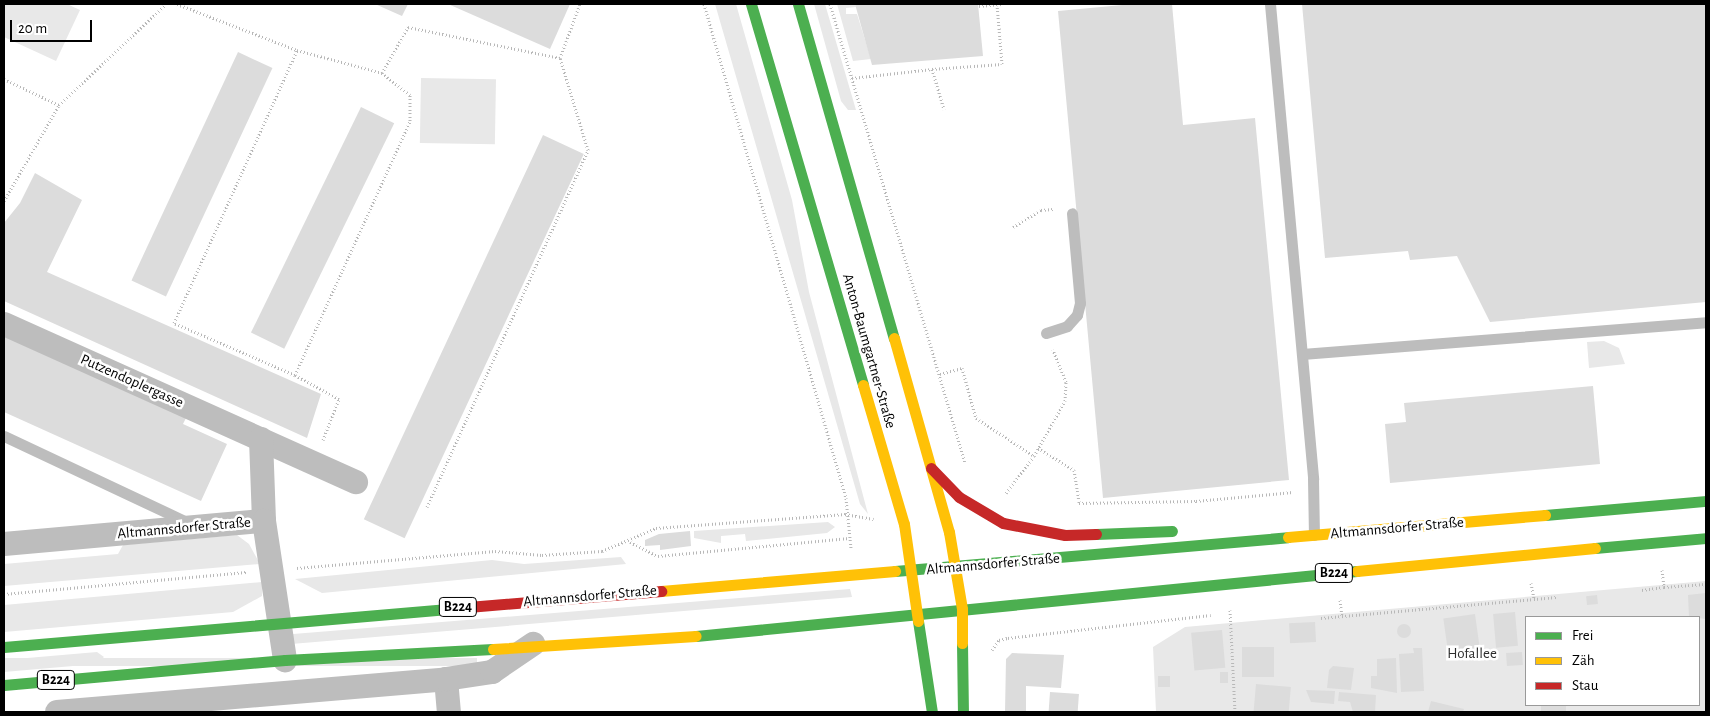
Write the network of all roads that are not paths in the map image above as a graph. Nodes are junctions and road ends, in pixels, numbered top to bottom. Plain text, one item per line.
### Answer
1 (751, 4) edge
2 (798, 4) edge
3 (1270, 4) edge
4 (1072, 213) dead end
5 (1706, 322) edge
6 (4, 324) edge
7 (1046, 333) road end
8 (1302, 354) junction
9 (4, 436) edge
10 (261, 439) junction
11 (931, 468) junction
12 (356, 482) dead end
13 (1706, 501) edge
14 (264, 521) junction
15 (197, 527) junction
16 (1211, 530) dead end
17 (1182, 531) dead end
18 (1314, 535) junction
19 (1706, 538) edge
20 (1241, 542) junction
21 (4, 544) edge
22 (956, 566) junction
23 (913, 571) junction
24 (962, 609) junction
25 (919, 614) junction
26 (280, 621) junction
27 (533, 644) junction
28 (4, 647) edge
29 (286, 660) junction
30 (446, 679) junction
31 (4, 685) edge
32 (57, 712) edge
33 (449, 712) edge
34 (932, 712) edge
35 (963, 712) edge

1 - 23 main road, Anton-Baumgartner-Straße
2 - 11 main road, Anton-Baumgartner-Straße
3 - 8 lane
4 - 7 lane
5 - 8 lane
6 - 10 street, Putzendoplergasse
8 - 18 lane
9 - 15 lane
10 - 12 street, Putzendoplergasse
10 - 14 street
11 - 17 main road
11 - 22 main road, Anton-Baumgartner-Straße
13 - 18 main road, Altmannsdorfer Straße / B224
14 - 15 street, Altmannsdorfer Straße
14 - 26 street, Altmannsdorfer Straße
15 - 21 street, Altmannsdorfer Straße
16 - 20 main road
18 - 20 main road, Altmannsdorfer Straße / B224
19 - 24 main road, B224
20 - 22 main road, Altmannsdorfer Straße / B224
22 - 23 main road, Altmannsdorfer Straße / B224
22 - 24 main road, Anton-Baumgartner-Straße
23 - 25 main road, Anton-Baumgartner-Straße
23 - 26 main road, Altmannsdorfer Straße / B224
24 - 25 main road, B224
24 - 35 main road, Anton-Baumgartner-Straße
25 - 27 main road, B224
25 - 34 main road, Anton-Baumgartner-Straße
26 - 28 main road, Altmannsdorfer Straße / B224
26 - 29 street, Altmannsdorfer Straße
27 - 29 main road, B224
27 - 30 street
29 - 31 main road, B224
30 - 32 street
30 - 33 street

